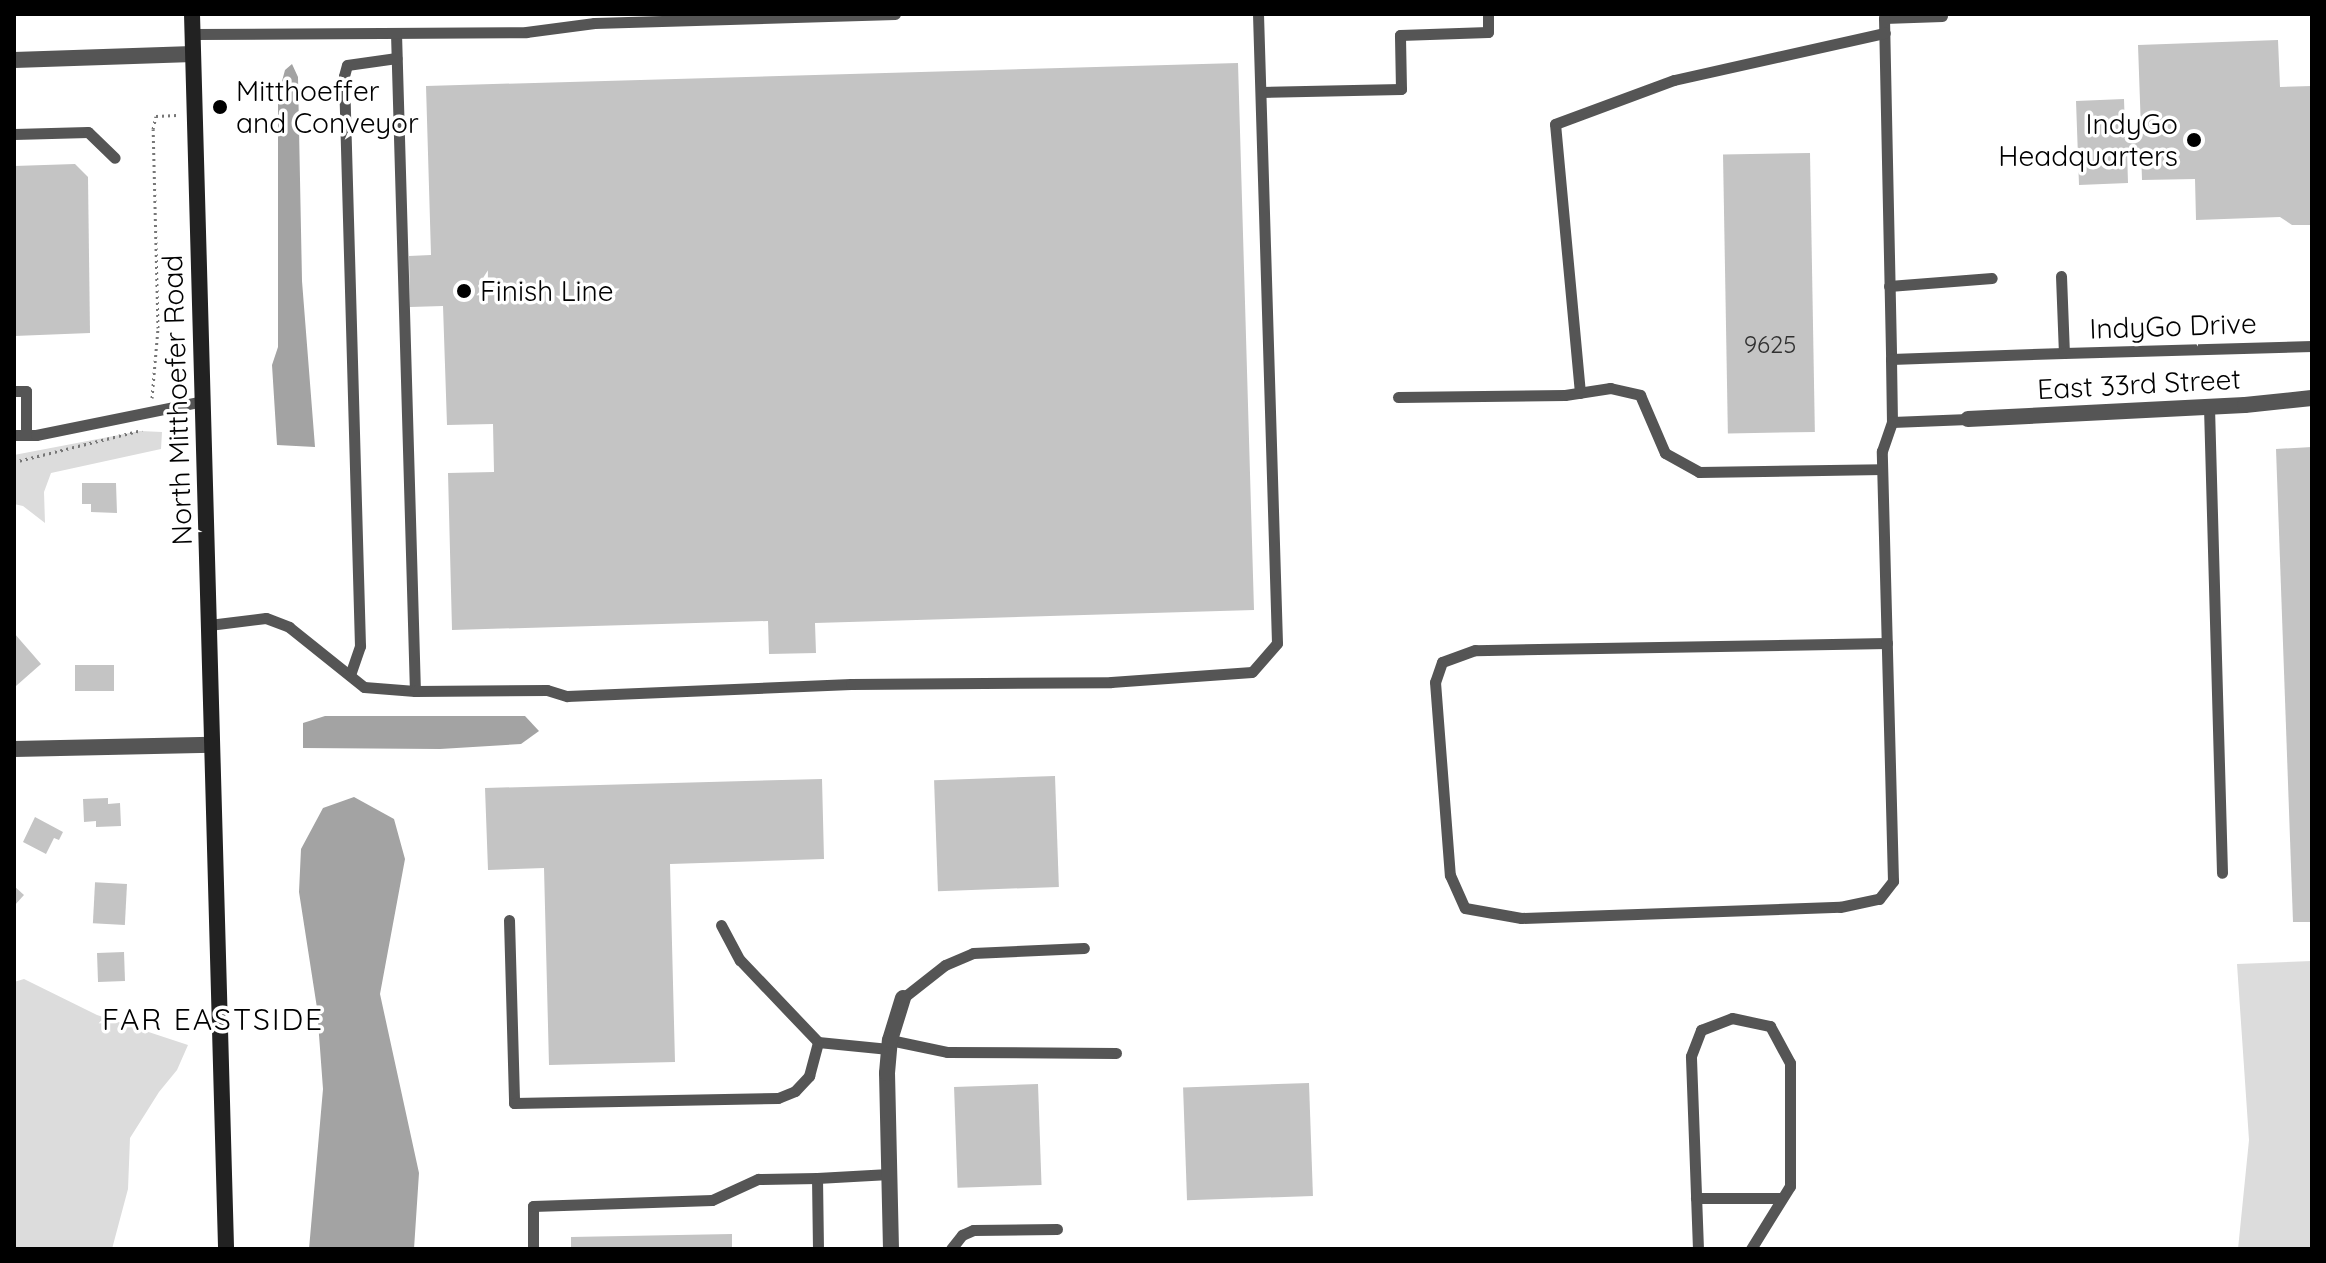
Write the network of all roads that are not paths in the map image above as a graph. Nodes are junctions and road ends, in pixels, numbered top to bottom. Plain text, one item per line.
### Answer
1 (192, 14) edge
2 (895, 14) edge
3 (1258, 14) edge
4 (1488, 14) edge
5 (1884, 16) edge
6 (1942, 16) dead end
7 (396, 33) junction
8 (1885, 33) junction
9 (193, 34) junction
10 (193, 54) junction
11 (397, 58) junction
12 (14, 60) edge
13 (1261, 92) junction
14 (14, 134) edge
15 (115, 158) dead end
16 (2061, 276) dead end
17 (1992, 278) dead end
18 (1889, 286) junction
19 (2312, 346) edge
20 (2064, 353) junction
21 (1891, 359) junction
22 (14, 391) edge
23 (1580, 393) junction
24 (1398, 397) dead end
25 (2312, 398) edge
26 (203, 401) junction
27 (2209, 407) junction
28 (1968, 419) joint
29 (1892, 422) junction
30 (20, 435) edge
31 (1882, 469) junction
32 (209, 625) junction
33 (1887, 643) junction
34 (350, 675) junction
35 (415, 691) junction
36 (212, 745) junction
37 (14, 749) edge
38 (2222, 873) dead end
39 (509, 920) dead end
40 (721, 925) dead end
41 (1084, 948) dead end
42 (903, 998) joint
43 (818, 1042) junction
44 (890, 1045) junction
45 (1116, 1053) dead end
46 (889, 1174) junction
47 (817, 1178) junction
48 (1696, 1198) junction
49 (1781, 1198) junction
50 (1057, 1229) dead end
51 (226, 1249) edge
52 (533, 1249) edge
53 (818, 1249) edge
54 (891, 1249) edge
55 (951, 1249) edge
56 (1698, 1249) edge
57 (1751, 1249) edge

1 - 9 main road
2 - 7 lane
3 - 13 lane
4 - 13 lane
5 - 6 lane
5 - 8 lane
7 - 9 lane
7 - 11 lane
8 - 18 lane
8 - 23 lane
9 - 10 main road, North Mitthoefer Road
10 - 12 street
10 - 26 main road, North Mitthoefer Road
11 - 34 lane
11 - 35 lane
13 - 35 lane
14 - 15 lane
16 - 20 lane, IndyGo Drive
17 - 18 lane
18 - 21 lane
19 - 20 lane, IndyGo Drive
20 - 21 lane
21 - 29 lane
22 - 30 lane
23 - 24 lane
23 - 31 lane
25 - 27 street, East 33rd Street
26 - 30 lane
26 - 32 main road, North Mitthoefer Road
27 - 28 street, East 33rd Street
27 - 38 lane
28 - 29 lane
29 - 31 lane
31 - 33 lane
32 - 34 lane
32 - 36 main road, North Mitthoefer Road
33 - 33 lane
34 - 35 lane
36 - 37 street
36 - 51 main road, North Mitthoefer Road
39 - 43 lane
40 - 43 lane
41 - 42 lane
42 - 44 street
43 - 44 lane
44 - 45 lane
44 - 46 street
46 - 47 lane
46 - 54 street
47 - 52 lane
47 - 53 lane
48 - 49 lane
48 - 49 lane
48 - 56 lane
49 - 57 lane
50 - 55 lane

